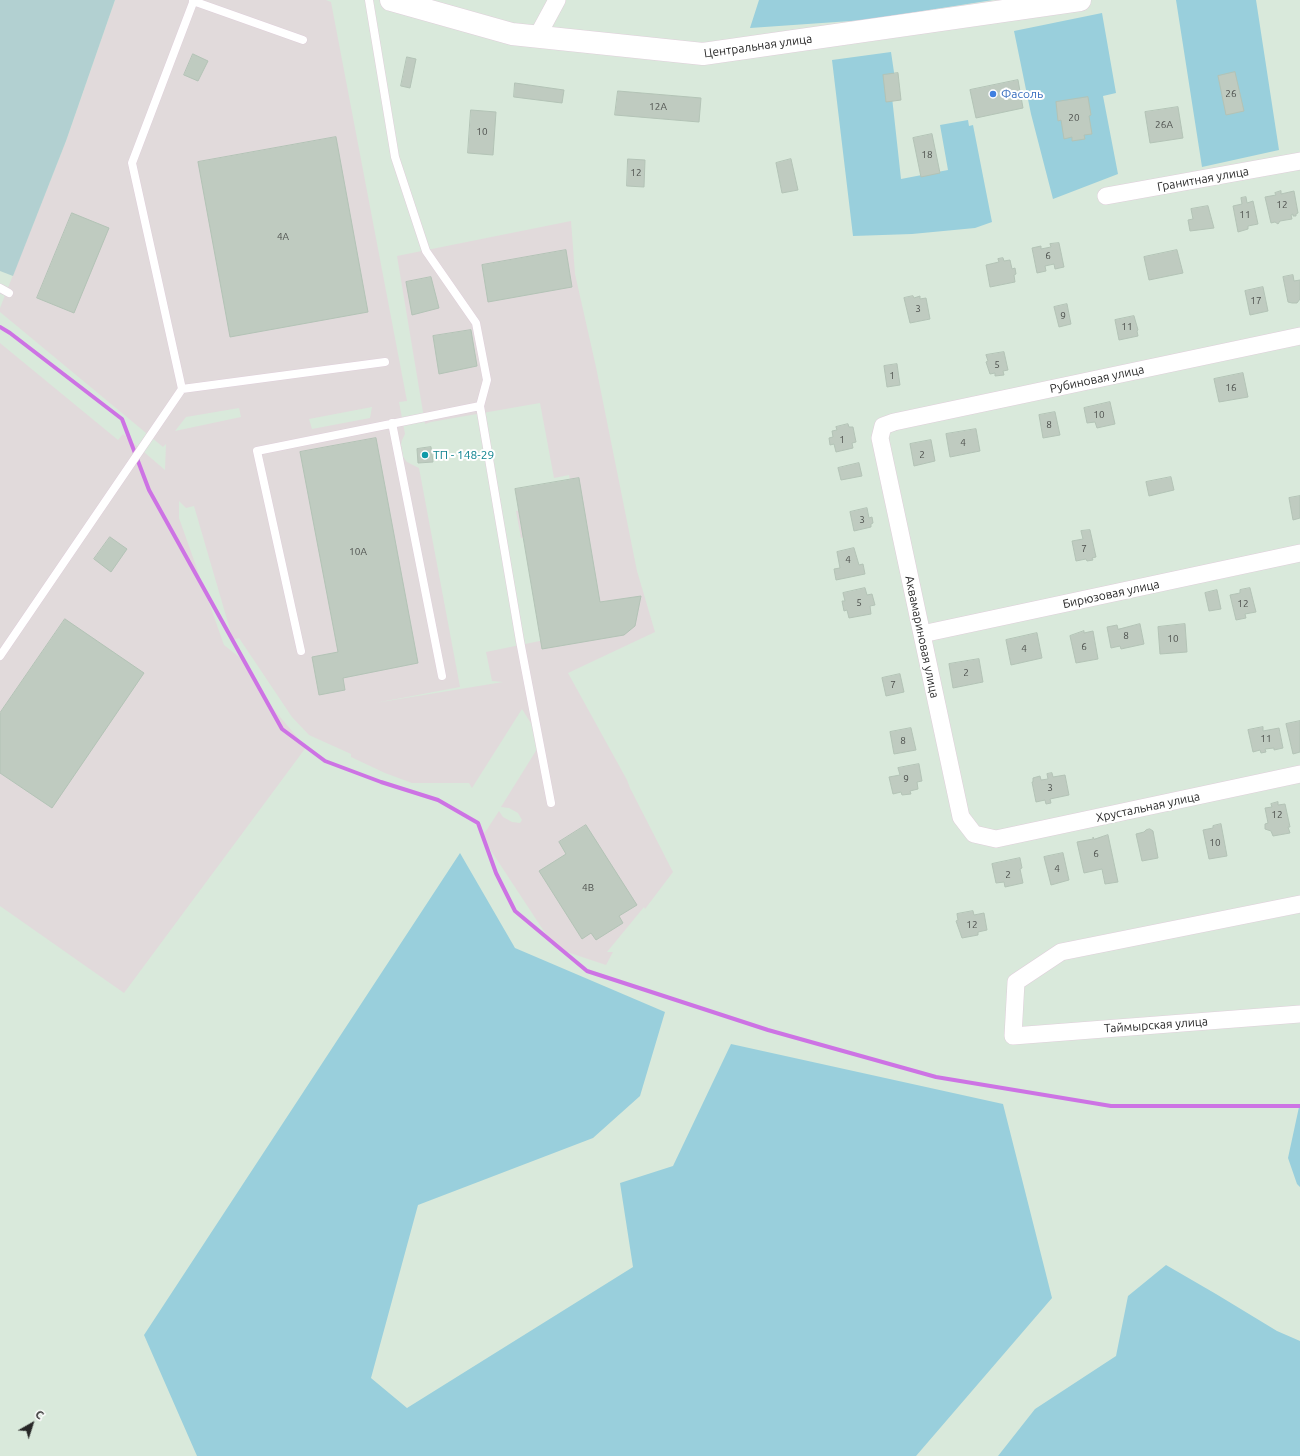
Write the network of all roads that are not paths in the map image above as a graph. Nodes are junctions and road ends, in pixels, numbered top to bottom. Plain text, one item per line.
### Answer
1 (194, 0) edge
2 (369, 0) edge
3 (391, 0) edge
4 (557, 0) edge
5 (1080, 0) edge
6 (537, 37) junction
7 (303, 40) dead end
8 (1300, 161) edge
9 (1106, 196) dead end
10 (0, 288) edge
11 (10, 293) dead end
12 (1300, 336) edge
13 (385, 362) dead end
14 (182, 389) junction
15 (480, 406) junction
16 (894, 422) joint
17 (392, 423) junction
18 (1300, 553) edge
19 (922, 634) junction
20 (301, 651) dead end
21 (0, 656) edge
22 (442, 676) dead end
23 (1300, 774) edge
24 (551, 803) dead end
25 (996, 839) joint
26 (1300, 904) edge
27 (1300, 1014) edge

1 - 7 lane
1 - 14 lane
2 - 15 lane
3 - 6 main road, Центральная улица
4 - 6 street
5 - 6 main road, Центральная улица
8 - 9 street, Гранитная улица
10 - 11 lane
12 - 16 street, Рубиновая улица
13 - 14 lane
14 - 21 lane
15 - 17 lane
15 - 24 lane
16 - 19 street, Аквамариновая улица
17 - 20 lane
17 - 22 lane
18 - 19 street, Бирюзовая улица
19 - 25 street, Аквамариновая улица
23 - 25 street, Хрустальная улица
26 - 27 street, Таймырская улица

